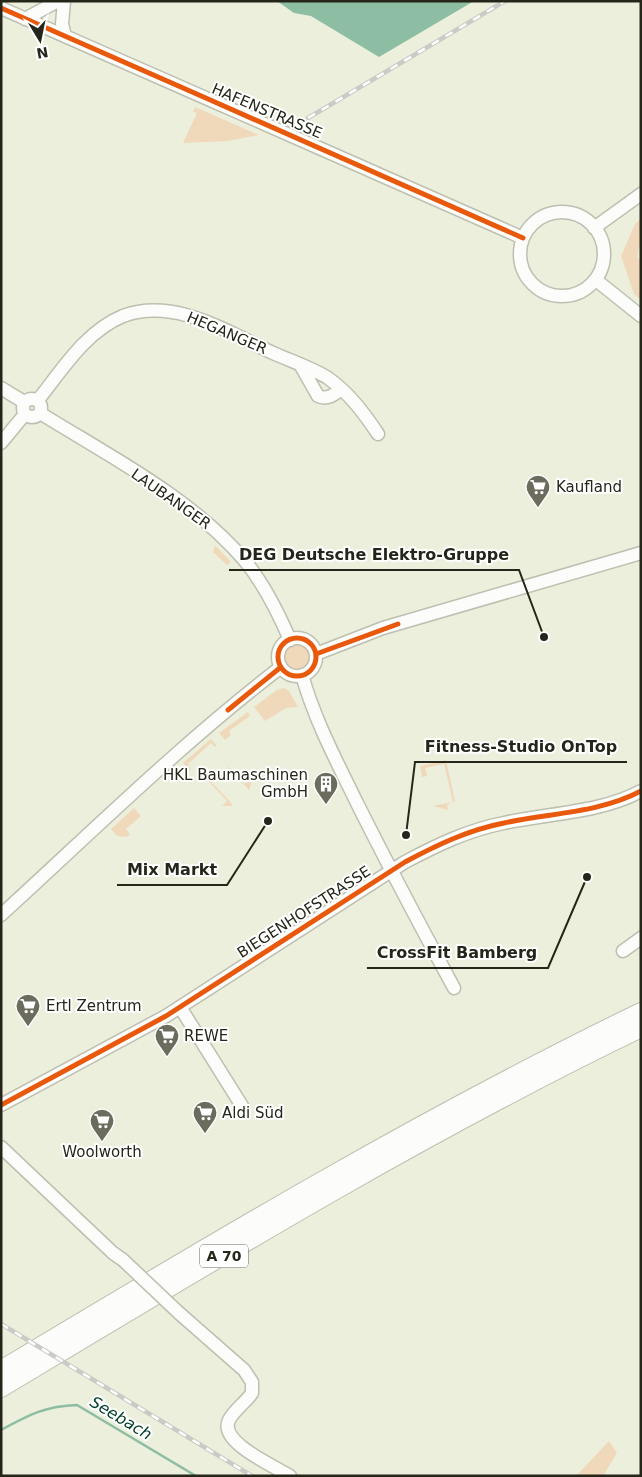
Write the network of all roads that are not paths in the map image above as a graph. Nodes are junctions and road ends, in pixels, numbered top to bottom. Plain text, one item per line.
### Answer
1 (58, 1) edge
2 (64, 1) edge
3 (1, 8) edge
4 (25, 19) junction
5 (65, 36) junction
6 (641, 194) edge
7 (594, 228) junction
8 (523, 238) junction
9 (596, 280) junction
10 (641, 316) edge
11 (301, 366) junction
12 (1, 388) edge
13 (341, 389) junction
14 (39, 406) junction
15 (24, 408) junction
16 (378, 434) dead end
17 (1, 443) edge
18 (641, 553) edge
19 (290, 640) junction
20 (316, 654) junction
21 (281, 667) junction
22 (302, 675) junction
23 (641, 791) edge
24 (391, 871) junction
25 (1, 915) edge
26 (641, 938) edge
27 (623, 950) dead end
28 (454, 988) dead end
29 (180, 1007) junction
30 (641, 1012) edge
31 (641, 1028) edge
32 (1, 1105) edge
33 (242, 1106) dead end
34 (1, 1147) edge
35 (1, 1370) edge
36 (1, 1388) edge
37 (290, 1476) edge

1 - 4 street
2 - 5 street
3 - 4 street, HAFENSTRASSE
4 - 5 street, HAFENSTRASSE
5 - 8 street, HAFENSTRASSE
6 - 7 street
7 - 8 street
7 - 9 street
8 - 9 street
9 - 10 street
11 - 13 street, HEGANGER
11 - 13 street
11 - 14 street, HEGANGER
12 - 15 street
13 - 16 street, HEGANGER
14 - 15 street
14 - 19 street, LAUBANGER
15 - 17 street
18 - 20 street
19 - 20 street
19 - 21 street
20 - 22 street
21 - 22 street
21 - 25 street
22 - 24 street, BIEGENHOFSTRASSE
23 - 24 street, BIEGENHOFSTRASSE
24 - 28 street, BIEGENHOFSTRASSE
24 - 29 street, BIEGENHOFSTRASSE
26 - 27 street
29 - 32 street, BIEGENHOFSTRASSE
29 - 33 street
30 - 35 highway, A 70
31 - 36 highway, A 70
34 - 37 street, bridge

